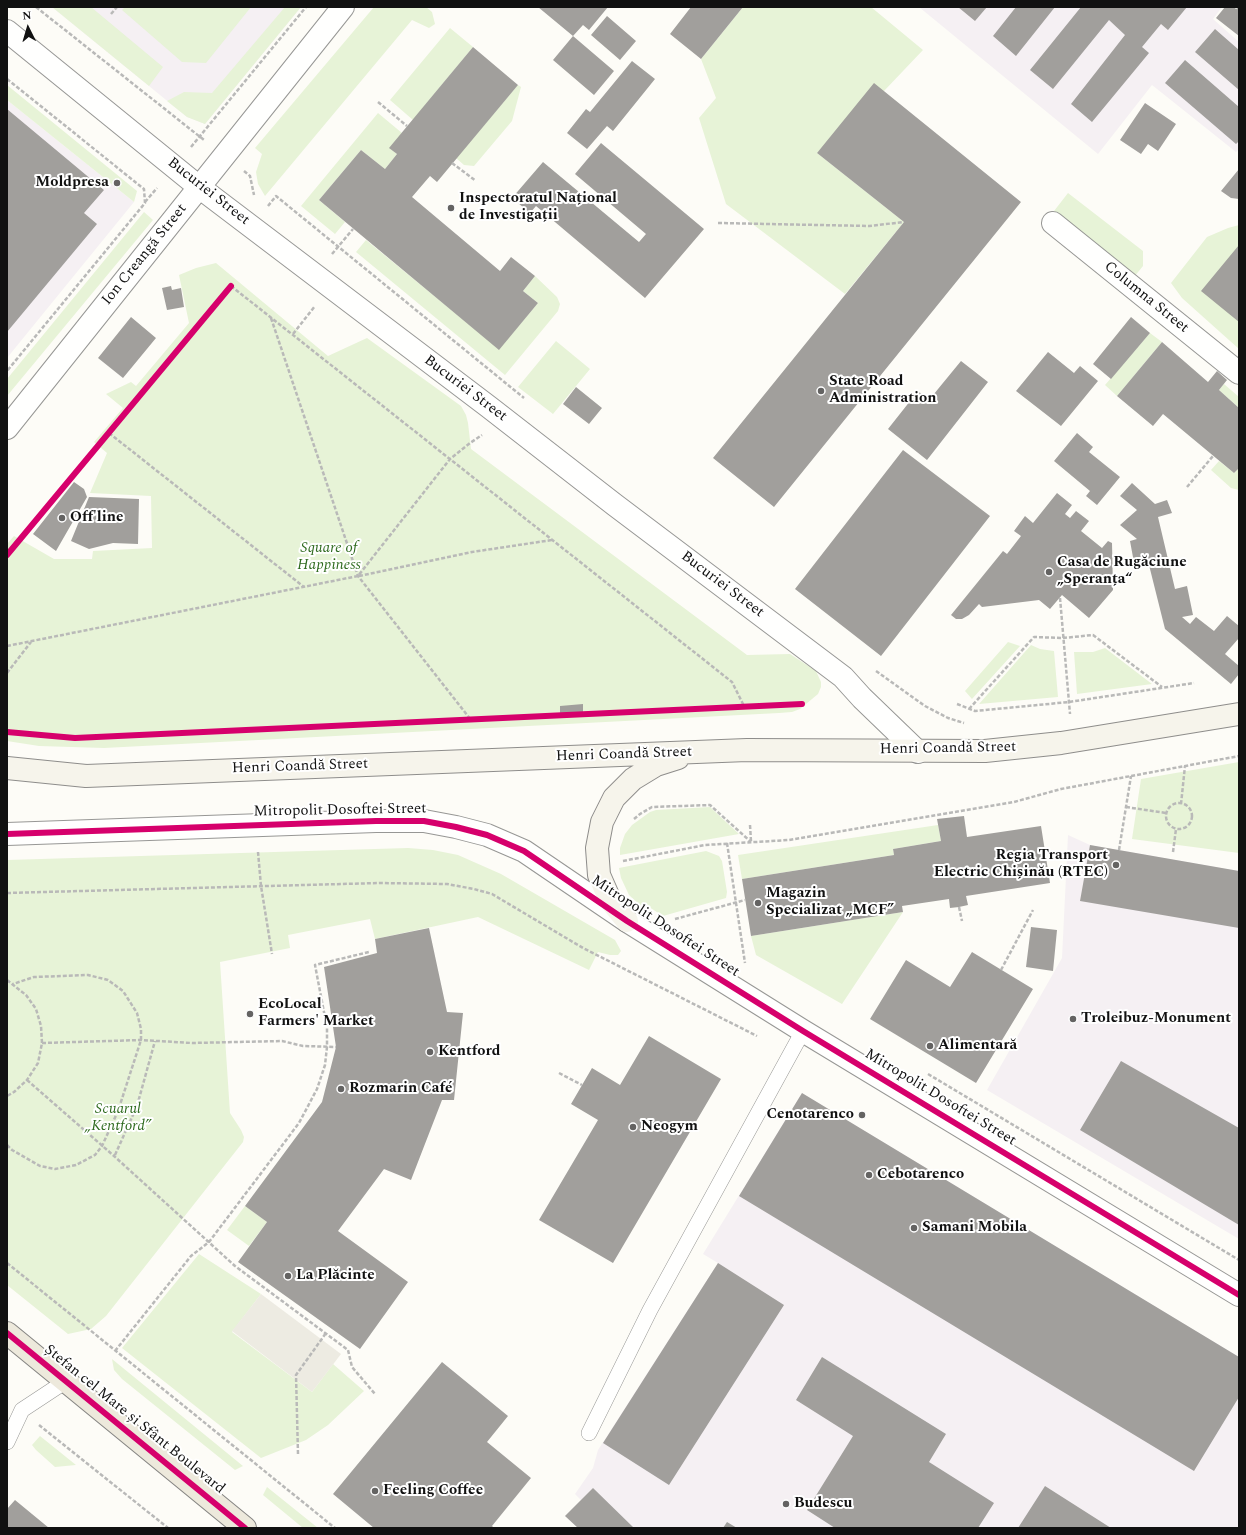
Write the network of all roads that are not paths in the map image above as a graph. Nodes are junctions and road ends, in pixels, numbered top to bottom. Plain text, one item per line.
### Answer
1 (343, 7) edge
2 (7, 31) edge
3 (199, 187) junction
4 (1053, 223) dead end
5 (1239, 373) edge
6 (7, 428) edge
7 (1239, 714) edge
8 (707, 752) junction
9 (918, 752) junction
10 (7, 768) edge
11 (7, 834) edge
12 (627, 921) junction
13 (803, 1031) junction
14 (1239, 1295) edge
15 (7, 1332) edge
16 (66, 1381) junction
17 (589, 1433) dead end
18 (7, 1442) edge
19 (245, 1528) edge

1 - 3 street, Ion Creangă Street
2 - 3 street, Bucuriei Street
3 - 6 street, Ion Creangă Street
3 - 9 street, Bucuriei Street
4 - 5 street, Columna Street
7 - 9 main road, Henri Coandă Street
8 - 9 main road, Henri Coandă Street
8 - 10 main road, Henri Coandă Street
8 - 12 main road
11 - 12 street, Mitropolit Dosoftei Street
12 - 13 street, Mitropolit Dosoftei Street
13 - 14 street, Mitropolit Dosoftei Street
13 - 17 lane
15 - 16 main road, Ștefan cel Mare și Sfânt Boulevard
16 - 18 lane
16 - 19 main road, Ștefan cel Mare și Sfânt Boulevard

